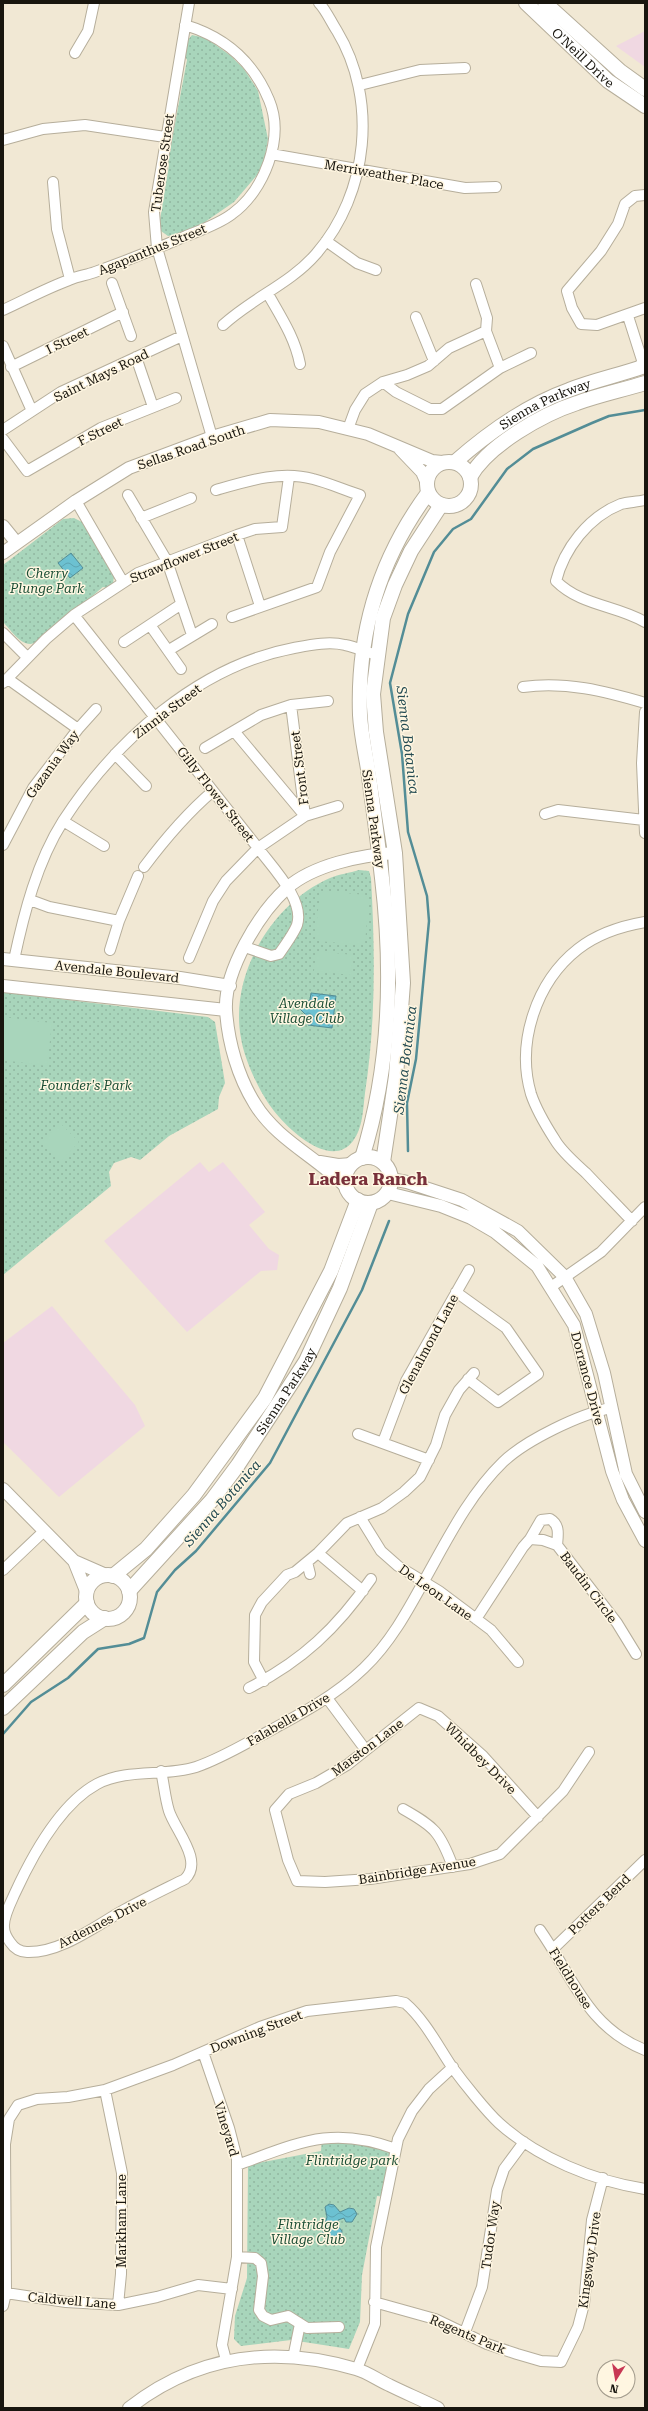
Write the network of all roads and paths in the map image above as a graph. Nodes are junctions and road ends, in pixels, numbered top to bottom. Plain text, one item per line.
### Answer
1 (94, 3) edge
2 (189, 3) edge
3 (526, 3) edge
4 (545, 3) edge
5 (322, 4) edge
6 (185, 25) junction
7 (75, 53) dead end
8 (466, 68) dead end
9 (360, 85) junction
10 (645, 89) edge
11 (645, 106) edge
12 (166, 137) junction
13 (3, 140) edge
14 (271, 154) junction
15 (359, 170) junction
16 (53, 182) dead end
17 (496, 187) dead end
18 (645, 195) edge
19 (326, 241) junction
20 (157, 248) junction
21 (376, 270) dead end
22 (70, 279) junction
23 (112, 283) dead end
24 (476, 284) dead end
25 (268, 294) junction
26 (645, 308) edge
27 (3, 310) edge
28 (123, 312) junction
29 (628, 316) junction
30 (416, 317) dead end
31 (223, 325) dead end
32 (486, 331) junction
33 (131, 336) dead end
34 (182, 336) junction
35 (3, 346) edge
36 (531, 353) dead end
37 (136, 357) junction
38 (434, 361) junction
39 (300, 364) dead end
40 (643, 366) edge
41 (11, 367) junction
42 (500, 368) junction
43 (382, 382) junction
44 (645, 384) edge
45 (176, 398) dead end
46 (576, 403) junction
47 (153, 407) junction
48 (32, 411) junction
49 (348, 429) junction
50 (3, 430) edge
51 (212, 437) junction
52 (3, 439) edge
53 (399, 448) junction
54 (448, 462) junction
55 (289, 477) junction
56 (470, 477) junction
57 (427, 487) junction
58 (216, 490) dead end
59 (128, 495) dead end
60 (191, 498) dead end
61 (645, 500) edge
62 (76, 501) junction
63 (441, 505) junction
64 (141, 518) junction
65 (3, 526) edge
66 (237, 535) junction
67 (16, 542) junction
68 (3, 553) edge
69 (166, 561) junction
70 (123, 582) junction
71 (180, 605) junction
72 (260, 606) junction
73 (74, 615) junction
74 (232, 617) dead end
75 (645, 622) edge
76 (212, 624) dead end
77 (150, 625) junction
78 (3, 633) edge
79 (192, 635) junction
80 (124, 642) dead end
81 (169, 650) junction
82 (363, 651) junction
83 (377, 655) junction
84 (27, 657) junction
85 (181, 668) dead end
86 (6, 681) edge
87 (523, 687) dead end
88 (328, 701) dead end
89 (645, 703) edge
90 (291, 705) junction
91 (96, 709) dead end
92 (645, 712) edge
93 (156, 716) junction
94 (78, 728) junction
95 (234, 731) junction
96 (205, 748) dead end
97 (115, 754) junction
98 (146, 786) dead end
99 (213, 791) junction
100 (338, 806) dead end
101 (545, 814) dead end
102 (305, 816) junction
103 (644, 820) junction
104 (63, 822) junction
105 (7, 827) edge
106 (645, 833) edge
107 (3, 845) edge
108 (104, 846) dead end
109 (258, 848) junction
110 (394, 853) junction
111 (379, 854) junction
112 (144, 867) dead end
113 (138, 876) dead end
114 (287, 887) junction
115 (30, 900) junction
116 (119, 921) junction
117 (645, 922) edge
118 (245, 946) junction
119 (110, 950) dead end
120 (189, 958) dead end
121 (8, 959) edge
122 (3, 986) edge
123 (230, 986) junction
124 (226, 1010) junction
125 (357, 1161) junction
126 (319, 1162) junction
127 (383, 1162) junction
128 (390, 1186) junction
129 (346, 1187) junction
130 (364, 1202) junction
131 (645, 1207) edge
132 (632, 1221) junction
133 (470, 1270) dead end
134 (565, 1277) junction
135 (551, 1287) junction
136 (456, 1292) junction
137 (611, 1408) junction
138 (597, 1411) junction
139 (358, 1434) dead end
140 (382, 1442) junction
141 (429, 1460) junction
142 (3, 1489) edge
143 (645, 1512) edge
144 (360, 1517) junction
145 (43, 1532) junction
146 (530, 1539) junction
147 (645, 1541) edge
148 (557, 1545) junction
149 (318, 1553) junction
150 (74, 1561) junction
151 (307, 1562) junction
152 (3, 1570) edge
153 (310, 1574) dead end
154 (110, 1575) junction
155 (371, 1579) dead end
156 (423, 1582) junction
157 (363, 1590) junction
158 (129, 1591) junction
159 (87, 1597) junction
160 (105, 1618) junction
161 (476, 1619) junction
162 (636, 1654) dead end
163 (518, 1662) dead end
164 (264, 1681) junction
165 (3, 1685) edge
166 (249, 1688) dead end
167 (326, 1698) junction
168 (3, 1708) edge
169 (418, 1708) joint
170 (365, 1749) junction
171 (589, 1752) dead end
172 (161, 1771) junction
173 (403, 1809) dead end
174 (275, 1810) joint
175 (538, 1817) junction
176 (645, 1860) edge
177 (453, 1867) junction
178 (540, 1930) dead end
179 (6, 1938) joint
180 (554, 1949) junction
181 (645, 2050) edge
182 (203, 2052) junction
183 (453, 2068) junction
184 (105, 2090) junction
185 (524, 2142) junction
186 (396, 2149) junction
187 (237, 2165) junction
188 (603, 2178) junction
189 (645, 2189) edge
190 (237, 2257) junction
191 (232, 2289) junction
192 (6, 2293) junction
193 (374, 2302) junction
194 (118, 2305) junction
195 (3, 2306) edge
196 (300, 2324) junction
197 (339, 2327) dead end
198 (465, 2332) junction
199 (294, 2358) junction
200 (226, 2360) junction
201 (561, 2362) joint
202 (357, 2369) junction
203 (129, 2408) edge
204 (438, 2408) edge

1 - 7 street
2 - 6 street, Tuberose Street
3 - 11 main road, O'Neill Drive
4 - 10 main road, O'Neill Drive
5 - 9 street
6 - 12 street, Tuberose Street
6 - 14 street, Agapanthus Street
8 - 9 street
9 - 15 street
12 - 13 street
12 - 20 street, Tuberose Street
14 - 15 street, Merriweather Place
14 - 20 street, Agapanthus Street
15 - 17 street, Merriweather Place
15 - 19 street
16 - 22 street
18 - 29 street
19 - 21 street
19 - 25 street
20 - 22 street, Agapanthus Street
20 - 34 street, Tuberose Street
22 - 27 street, Agapanthus Street
23 - 28 street
24 - 32 street
25 - 31 street
25 - 39 street
26 - 29 street
28 - 33 street
28 - 41 street, I Street
29 - 40 street
30 - 38 street
32 - 38 street
32 - 42 street
34 - 37 street, Saint Mays Road
34 - 51 street, Tuberose Street
35 - 41 street
36 - 42 street
37 - 47 street
37 - 48 street, Saint Mays Road
38 - 43 street
40 - 46 main road
40 - 54 main road, Sienna Parkway
41 - 48 street
42 - 43 street
43 - 49 street
44 - 46 main road, Sienna Parkway
45 - 47 street, F Street
46 - 56 main road, Sienna Parkway
47 - 52 street, F Street
48 - 50 street, Saint Mays Road
49 - 51 street, Sellas Road South
49 - 53 street, Sellas Road South
51 - 62 street, Sellas Road South
53 - 54 street, Sellas Road South
53 - 57 street, Sellas Road South
54 - 56 main road
54 - 57 main road, Sienna Parkway
55 - 58 street
55 - 66 street, Strawflower Street
55 - 72 street
56 - 63 main road, Sienna Parkway
57 - 63 main road
57 - 82 main road, Sienna Parkway
59 - 64 street
60 - 64 street
61 - 75 street
62 - 67 street, Sellas Road South
62 - 70 street
63 - 83 main road, Sienna Parkway
64 - 69 street
65 - 67 street
66 - 69 street, Strawflower Street
66 - 72 street
67 - 68 street, Sellas Road South
69 - 70 street, Strawflower Street
69 - 71 street
70 - 73 street, Strawflower Street
71 - 77 street
71 - 79 street
72 - 74 street
73 - 84 street, Strawflower Street
73 - 93 street, Gilly Flower Street
76 - 79 street
77 - 80 street
77 - 81 street
78 - 84 street
79 - 81 street
81 - 85 street
82 - 83 street, Zinnia Street
82 - 93 street, Zinnia Street
82 - 111 main road, Sienna Parkway
83 - 110 main road, Sienna Parkway
84 - 86 street, Strawflower Street
86 - 94 street
87 - 89 street
88 - 90 street
90 - 95 street
90 - 102 street, Front Street
91 - 94 street, Gazania Way
92 - 103 street
93 - 97 street, Zinnia Street
93 - 99 street, Gilly Flower Street
94 - 105 street, Gazania Way
95 - 96 street
95 - 102 street, Front Street
97 - 98 street
97 - 104 street, Zinnia Street
99 - 109 street, Gilly Flower Street
99 - 112 street
100 - 102 street
101 - 103 street
102 - 109 street
103 - 106 street
104 - 108 street
104 - 115 street, Zinnia Street
105 - 107 street, Gazania Way
109 - 114 street, Gilly Flower Street
109 - 120 street
110 - 111 street
110 - 127 main road, Sienna Parkway
111 - 114 street
111 - 125 main road, Sienna Parkway
113 - 116 street
114 - 118 street
114 - 118 street, Gilly Flower Street
115 - 116 street
115 - 121 street, Zinnia Street
116 - 119 street
117 - 132 street
118 - 123 street
121 - 123 street, Avendale Boulevard
122 - 124 street, Avendale Boulevard
123 - 124 street
124 - 126 street
125 - 126 street
125 - 127 main road
125 - 129 main road, Sienna Parkway
126 - 129 street
127 - 128 main road
128 - 130 main road
128 - 134 street, Dorrance Drive
128 - 135 street, Dorrance Drive
129 - 130 main road
130 - 154 main road, Sienna Parkway
130 - 158 main road, Sienna Parkway
131 - 132 street
132 - 134 street
133 - 136 street, Glenalmond Lane
134 - 135 street
134 - 137 street, Dorrance Drive
135 - 138 street, Dorrance Drive
136 - 140 street, Glenalmond Lane
136 - 141 street
137 - 138 street, Falabella Drive
137 - 143 street, Dorrance Drive
138 - 147 street, Dorrance Drive
138 - 156 street, Falabella Drive
139 - 140 street
140 - 141 street
141 - 144 street
142 - 145 street
144 - 149 street
144 - 156 street, De Leon Lane
145 - 150 street
145 - 152 street
146 - 148 street, Baudin Circle
146 - 148 street
146 - 161 street
148 - 162 street, Baudin Circle
149 - 151 street
149 - 157 street
150 - 154 street
150 - 159 street
151 - 153 street
151 - 164 street
154 - 158 main road
154 - 159 main road, Sienna Parkway
155 - 157 street
156 - 161 street, De Leon Lane
156 - 167 street, Falabella Drive
157 - 164 street
158 - 160 main road, Sienna Parkway
159 - 160 main road
159 - 165 main road, Sienna Parkway
160 - 168 main road, Sienna Parkway
161 - 163 street, De Leon Lane
164 - 166 street
167 - 170 street
167 - 172 street, Falabella Drive
169 - 170 street, Marston Lane
169 - 175 street, Whidbey Drive
170 - 174 street, Marston Lane
171 - 175 street, Bainbridge Avenue
172 - 179 street, Falabella Drive
172 - 179 street, Ardennes Drive
173 - 177 street
174 - 177 street, Bainbridge Avenue
175 - 177 street, Bainbridge Avenue
176 - 180 street, Potters Bend
178 - 180 street, Fieldhouse
180 - 181 street, Fieldhouse
182 - 183 street, Downing Street
182 - 184 street, Downing Street
182 - 187 street, Vineyard
183 - 185 street, Downing Street
183 - 186 street
184 - 192 street, Downing Street
184 - 194 street, Markham Lane
185 - 188 street, Downing Street
185 - 198 street, Tudor Way
186 - 187 street
186 - 193 street
187 - 190 street, Vineyard
188 - 189 street, Downing Street
188 - 201 street, Kingsway Drive
190 - 191 street, Vineyard
190 - 196 street
191 - 194 street, Caldwell Lane
191 - 200 street, Vineyard
192 - 194 street, Caldwell Lane
192 - 195 street
193 - 198 street, Regents Park
193 - 202 street
196 - 197 street
196 - 199 street
198 - 201 street, Regents Park
199 - 200 street
199 - 202 street
200 - 203 street
202 - 204 street

